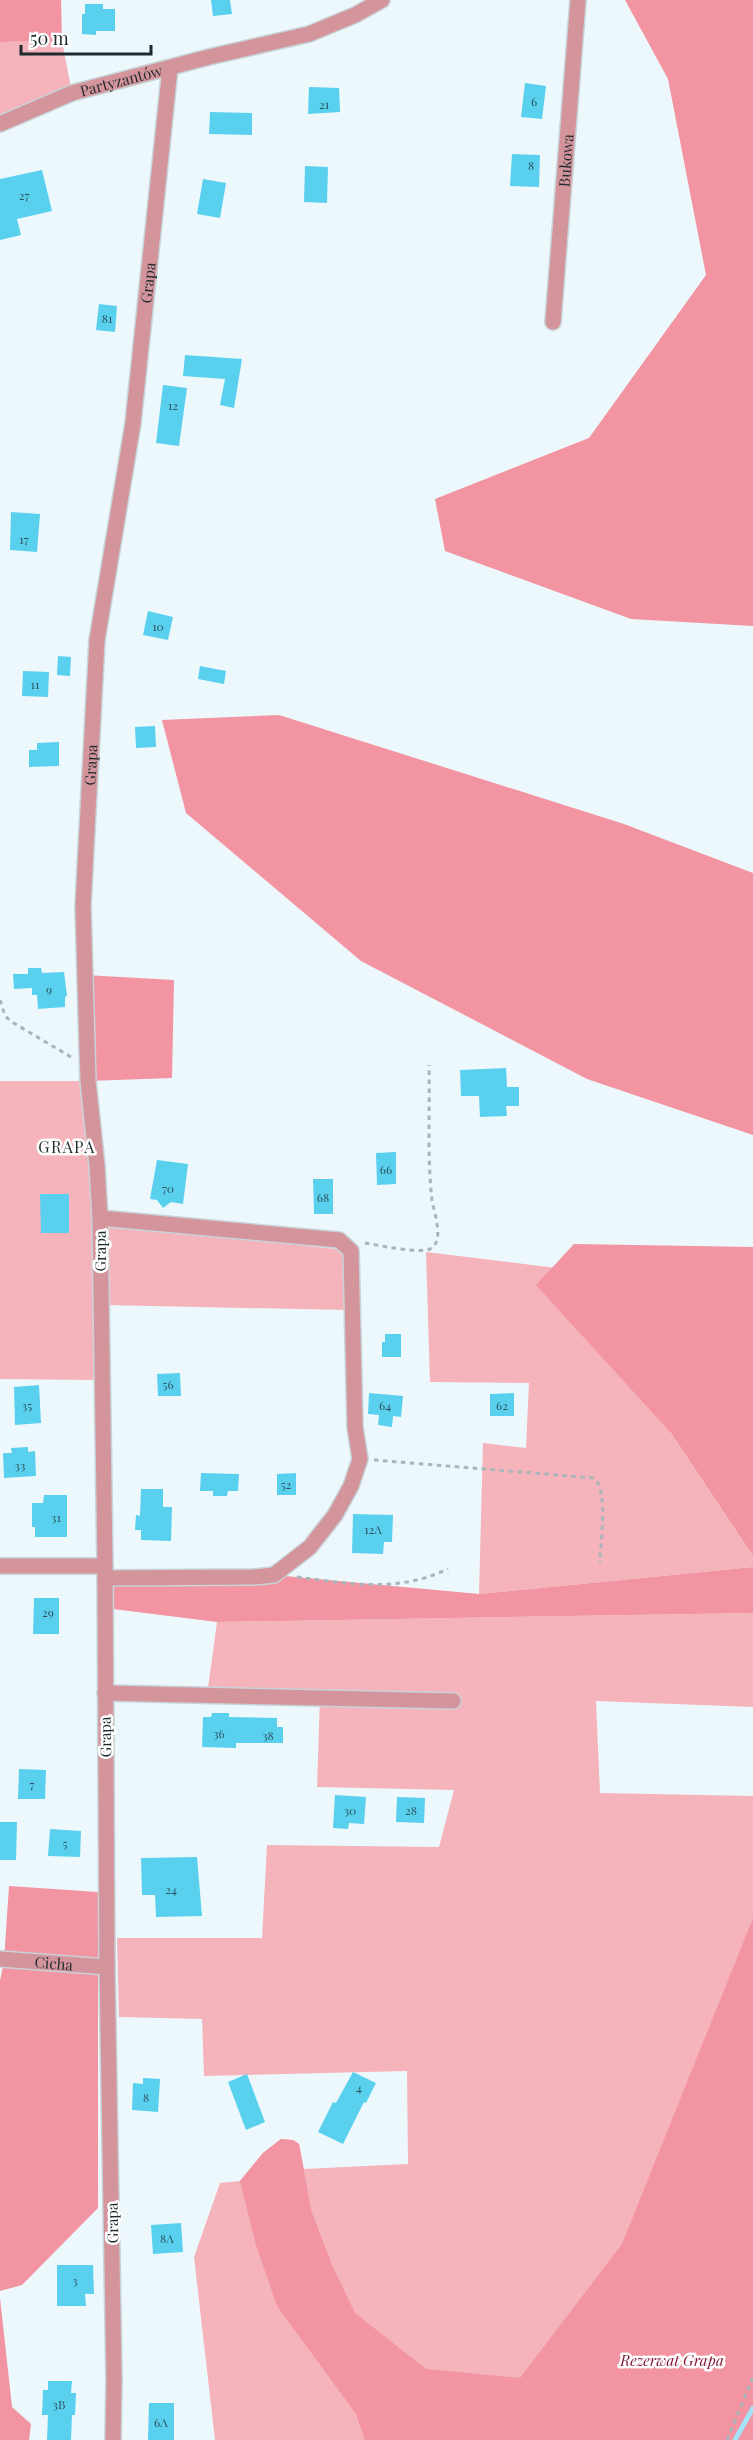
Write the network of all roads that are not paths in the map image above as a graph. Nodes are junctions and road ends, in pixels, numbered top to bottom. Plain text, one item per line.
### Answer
1 (382, 0) edge
2 (578, 0) edge
3 (356, 7) edge
4 (170, 68) junction
5 (0, 124) edge
6 (554, 322) dead end
7 (100, 1218) junction
8 (0, 1566) edge
9 (105, 1572) junction
10 (105, 1692) junction
11 (453, 1701) dead end
12 (0, 1959) edge
13 (107, 1967) junction
14 (113, 2440) edge

1 - 3 street, Partyzantów
2 - 6 street, Bukowa
3 - 4 street, Partyzantów
4 - 5 street, Partyzantów
4 - 7 street, Grapa
7 - 9 street, Grapa
7 - 9 street
8 - 9 street
9 - 10 street, Grapa
10 - 11 street
10 - 13 street, Grapa
12 - 13 street, Cicha
13 - 14 street, Grapa

